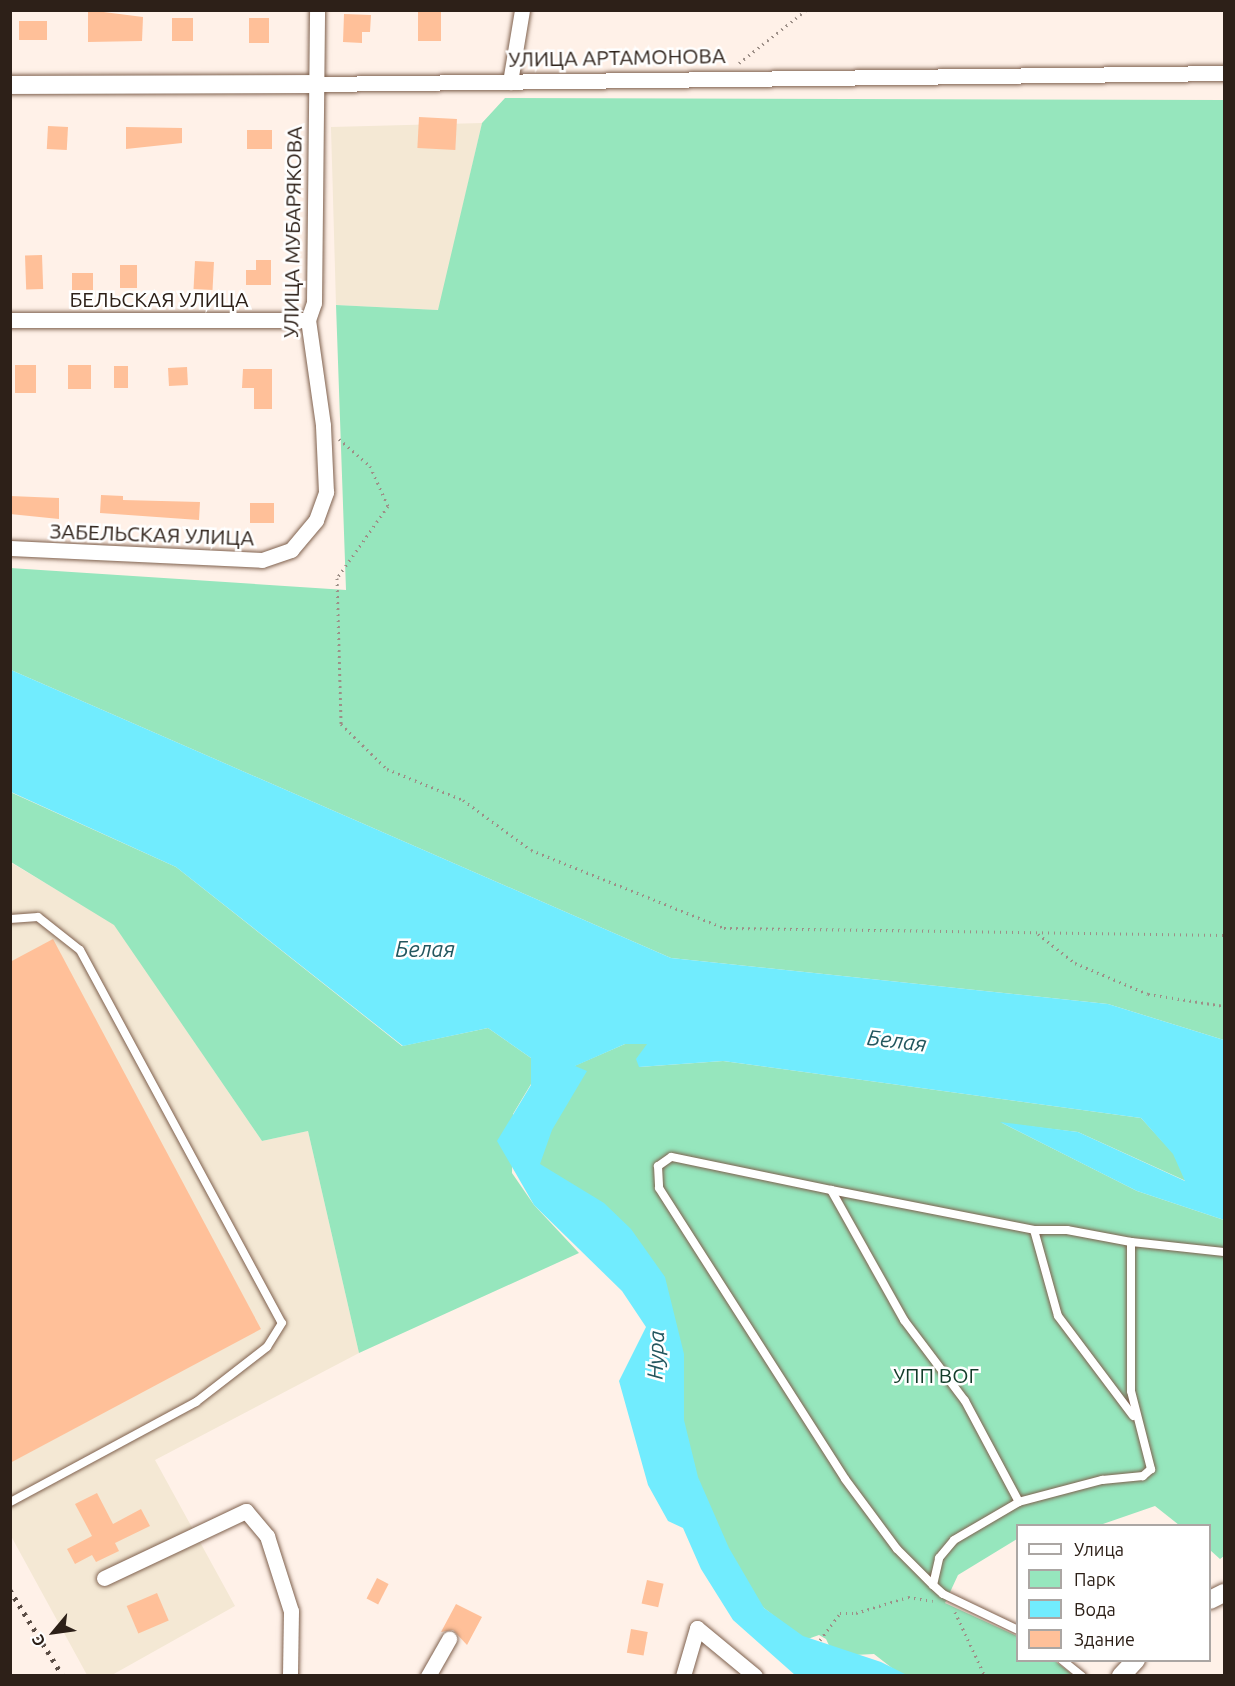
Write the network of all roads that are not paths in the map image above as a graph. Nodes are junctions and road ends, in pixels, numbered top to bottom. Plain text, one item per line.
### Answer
1 (317, 10) edge
2 (522, 10) edge
3 (1224, 73) edge
4 (510, 82) junction
5 (316, 84) junction
6 (10, 85) edge
7 (10, 320) edge
8 (308, 321) junction
9 (10, 548) edge
10 (291, 550) joint
11 (10, 919) edge
12 (831, 1190) junction
13 (1034, 1230) junction
14 (1131, 1242) junction
15 (1224, 1252) edge
16 (1135, 1418) junction
17 (10, 1502) edge
18 (1019, 1502) junction
19 (104, 1578) dead end
20 (933, 1585) junction
21 (1016, 1630) edge
22 (449, 1639) dead end
23 (1064, 1662) edge
24 (1134, 1662) edge
25 (1123, 1675) edge
26 (290, 1676) edge
27 (428, 1676) edge
28 (683, 1676) edge
29 (754, 1676) edge
30 (1082, 1676) edge

1 - 5 street, УЛИЦА МУБАРЯКОВА
2 - 4 street
3 - 4 street, УЛИЦА АРТАМОНОВА
4 - 5 street, УЛИЦА АРТАМОНОВА
5 - 6 street, УЛИЦА АРТАМОНОВА
5 - 8 street, УЛИЦА МУБАРЯКОВА
7 - 8 street, БЕЛЬСКАЯ УЛИЦА
8 - 10 street, УЛИЦА МУБАРЯКОВА
9 - 10 street, ЗАБЕЛЬСКАЯ УЛИЦА
11 - 17 lane
12 - 13 lane
12 - 18 lane
12 - 20 lane
13 - 14 lane
13 - 16 lane
14 - 15 lane
14 - 16 lane
16 - 18 lane
18 - 20 lane
19 - 26 street
20 - 21 lane
22 - 27 street
23 - 30 lane
24 - 25 street
28 - 29 street

